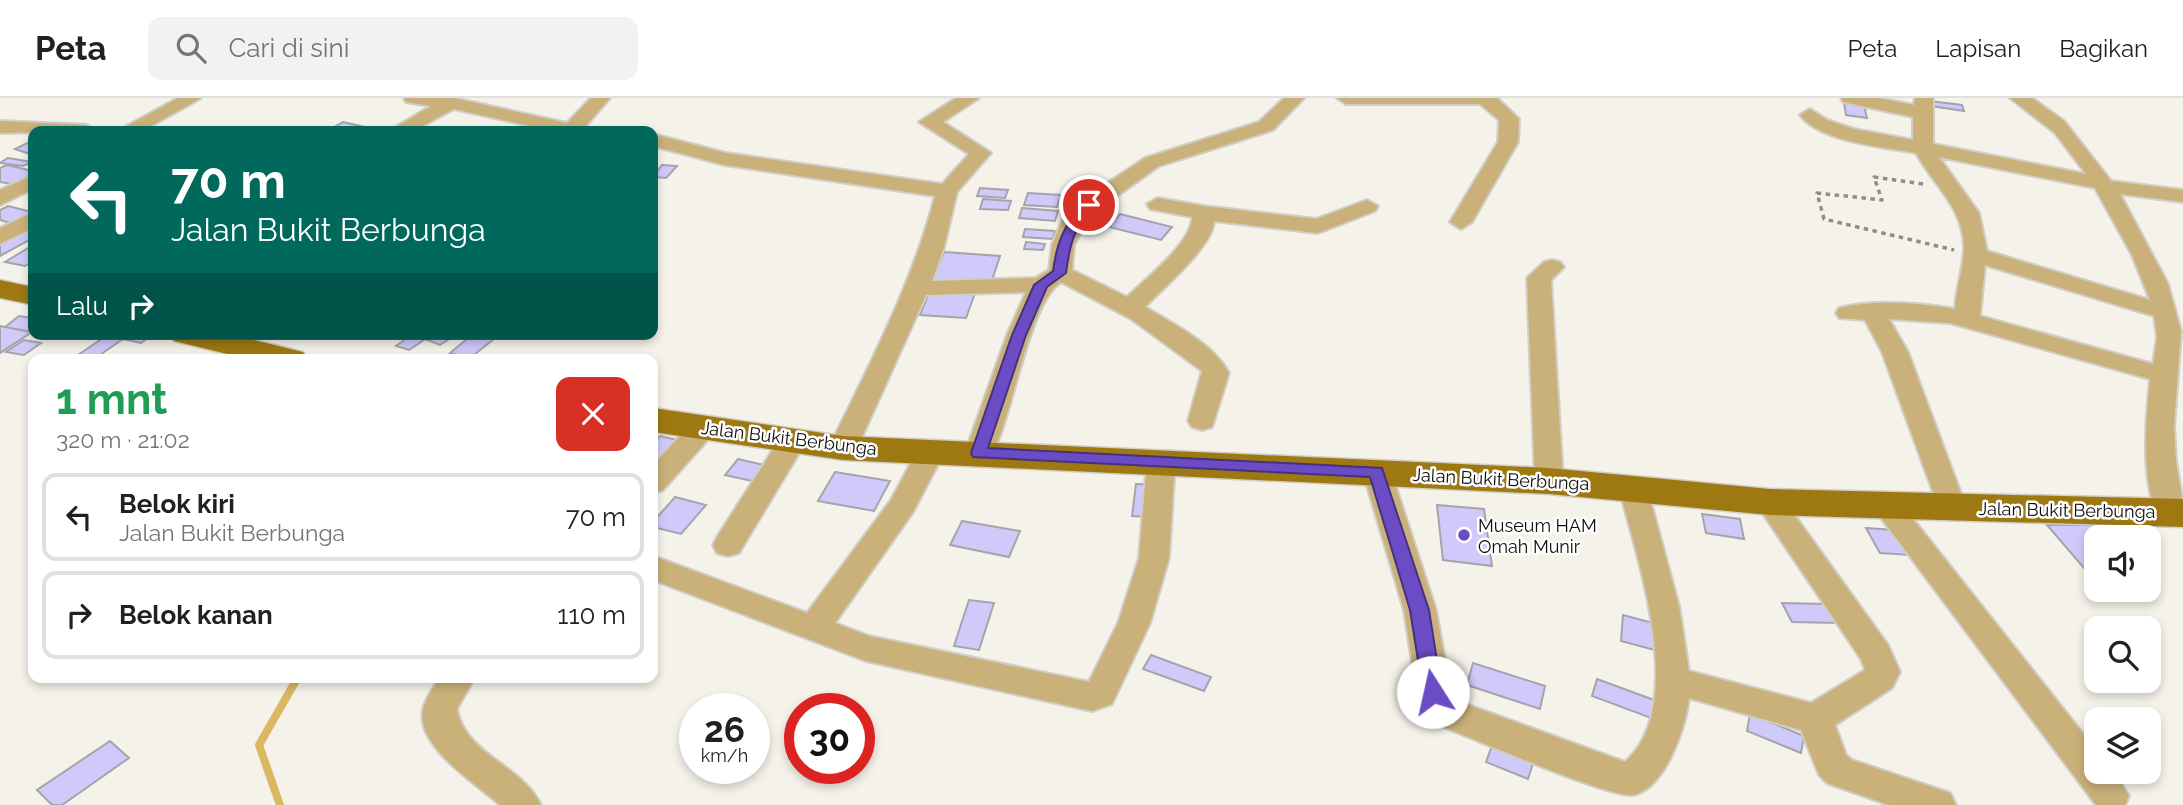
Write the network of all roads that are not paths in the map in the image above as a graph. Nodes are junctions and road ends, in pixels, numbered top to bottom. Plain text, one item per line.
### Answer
1 (192, 98) edge
2 (413, 98) edge
3 (601, 98) edge
4 (970, 98) edge
5 (1296, 98) edge
6 (1346, 98) edge
7 (1850, 98) edge
8 (2018, 98) edge
9 (451, 103) junction
10 (1924, 105) edge
11 (1810, 115) dead end
12 (138, 126) edge
13 (409, 126) edge
14 (549, 126) edge
15 (575, 126) edge
16 (0, 127) edge
17 (28, 128) edge
18 (658, 141) edge
19 (1924, 149) junction
20 (28, 184) edge
21 (2103, 184) junction
22 (947, 191) junction
23 (2183, 196) edge
24 (0, 199) edge
25 (1158, 204) dead end
26 (1367, 206) dead end
27 (1203, 213) junction
28 (28, 222) edge
29 (1461, 222) dead end
30 (0, 237) edge
31 (1977, 256) junction
32 (1552, 267) dead end
33 (1050, 279) junction
34 (918, 288) junction
35 (0, 289) edge
36 (28, 295) edge
37 (1132, 306) junction
38 (2165, 312) junction
39 (1968, 319) junction
40 (238, 340) edge
41 (277, 354) edge
42 (2164, 375) junction
43 (658, 421) edge
44 (1202, 421) dead end
45 (703, 428) junction
46 (793, 440) junction
47 (843, 447) junction
48 (931, 451) junction
49 (979, 453) junction
50 (1161, 461) junction
51 (1377, 472) junction
52 (658, 478) edge
53 (1549, 481) junction
54 (1633, 488) junction
55 (1770, 502) junction
56 (1888, 507) junction
57 (1951, 507) junction
58 (2176, 512) edge
59 (728, 545) dead end
60 (658, 570) edge
61 (813, 629) junction
62 (1674, 680) junction
63 (455, 683) edge
64 (1815, 719) junction
65 (2111, 796) dead end
66 (522, 805) edge
67 (1937, 805) edge

1 - 12 street
2 - 9 street
3 - 15 street
4 - 22 street
5 - 33 street
6 - 29 street
7 - 10 street
8 - 21 street
9 - 13 street
9 - 14 street
10 - 19 street
11 - 19 street
16 - 17 street
18 - 22 street
19 - 21 street
19 - 31 street
20 - 24 street
21 - 23 street
21 - 38 street
22 - 34 street
25 - 27 street
26 - 27 street
27 - 37 street
28 - 30 street
31 - 38 street
31 - 39 street
32 - 53 street
33 - 34 street
33 - 37 street
33 - 49 street
34 - 47 street
35 - 36 main road
37 - 44 street
38 - 42 street
39 - 42 street
39 - 57 street
40 - 41 main road
42 - 58 street
43 - 45 main road, Jalan Bukit Berbunga
45 - 46 main road, Jalan Bukit Berbunga
45 - 52 street
46 - 47 main road, Jalan Bukit Berbunga
46 - 59 street
47 - 48 main road, Jalan Bukit Berbunga
48 - 49 main road, Jalan Bukit Berbunga
48 - 61 street
49 - 50 main road, Jalan Bukit Berbunga
50 - 51 main road, Jalan Bukit Berbunga
50 - 61 street
51 - 53 main road, Jalan Bukit Berbunga
51 - 62 street
53 - 54 main road, Jalan Bukit Berbunga
54 - 55 main road, Jalan Bukit Berbunga
54 - 62 street
55 - 56 main road, Jalan Bukit Berbunga
55 - 64 street
56 - 57 main road, Jalan Bukit Berbunga
56 - 65 street
57 - 58 main road, Jalan Bukit Berbunga
60 - 61 street
62 - 64 street
63 - 66 street
64 - 67 street

